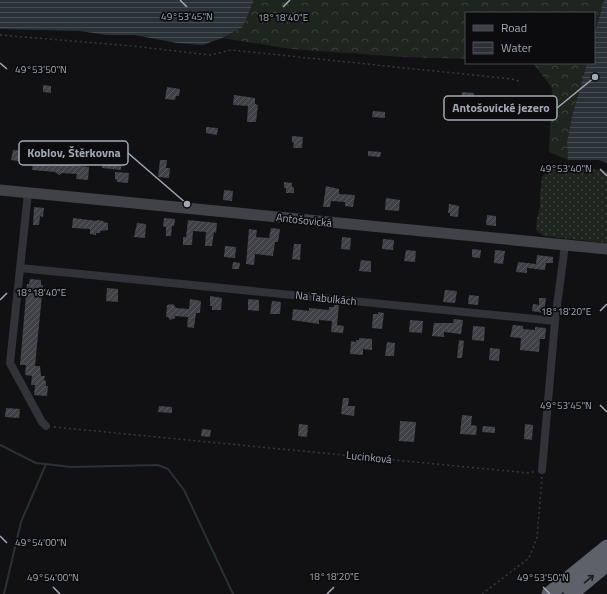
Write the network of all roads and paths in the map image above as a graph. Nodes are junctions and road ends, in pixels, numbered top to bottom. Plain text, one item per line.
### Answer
1 (0, 35) edge
2 (519, 85) dead end
3 (0, 190) edge
4 (28, 193) junction
5 (565, 245) junction
6 (607, 249) edge
7 (20, 268) junction
8 (556, 321) junction
9 (46, 426) joint
10 (542, 470) junction
11 (607, 547) edge
12 (607, 564) edge
13 (482, 594) edge
14 (549, 594) edge
15 (571, 594) edge

1 - 2 path
3 - 4 street, Antošovická
4 - 5 street, Antošovická
4 - 7 street
5 - 6 street, Antošovická
5 - 8 street
7 - 8 street, Na Tabulkách
7 - 9 street
8 - 10 street
9 - 10 path, Lucinková
10 - 13 path
11 - 14 highway
15 -> 12 highway

